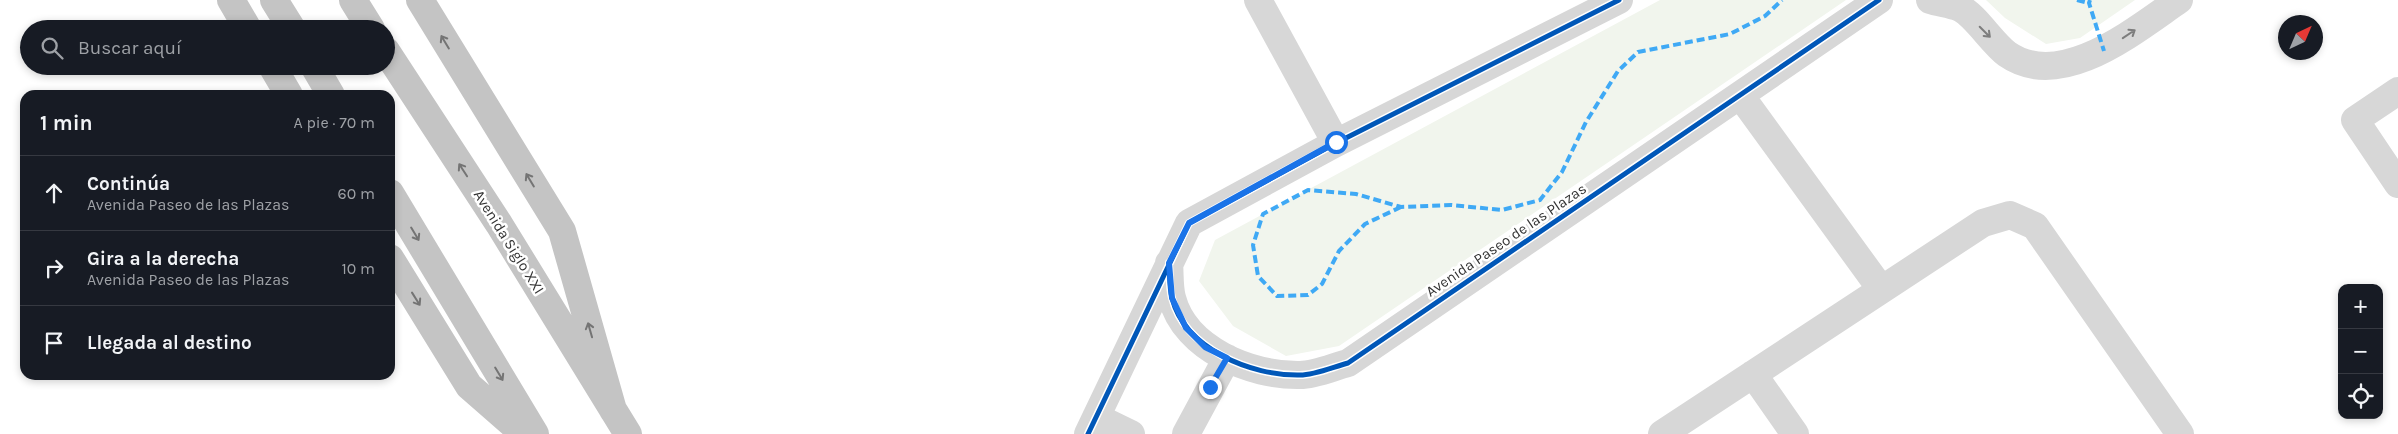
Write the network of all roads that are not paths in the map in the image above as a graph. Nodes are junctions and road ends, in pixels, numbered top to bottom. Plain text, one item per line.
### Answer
1 (231, 0) edge
2 (274, 0) edge
3 (353, 0) edge
4 (420, 0) edge
5 (1258, 0) edge
6 (1619, 0) edge
7 (1879, 0) edge
8 (1930, 0) edge
9 (2179, 0) edge
10 (1959, 4) edge
11 (243, 20) edge
12 (286, 20) edge
13 (366, 20) edge
14 (395, 66) edge
15 (278, 75) edge
16 (320, 75) edge
17 (287, 90) edge
18 (329, 90) edge
19 (2398, 90) edge
20 (1740, 95) junction
21 (1336, 142) junction
22 (2398, 184) edge
23 (395, 200) edge
24 (1169, 263) junction
25 (395, 266) edge
26 (1881, 289) junction
27 (1227, 358) junction
28 (1753, 374) junction
29 (613, 410) junction
30 (1092, 426) edge
31 (524, 434) edge
32 (535, 434) edge
33 (628, 434) edge
34 (1131, 434) edge
35 (1186, 434) edge
36 (1662, 434) edge
37 (1795, 434) edge
38 (2180, 434) edge

1 - 11 highway
2 - 12 highway
3 - 13 highway
29 -> 4 highway
5 - 21 street
6 - 21 street
7 - 20 street, Avenida Paseo de las Plazas
8 - 10 street
10 -> 9 street
29 -> 14 highway, Avenida Siglo XXI
15 - 17 highway
16 - 18 highway
19 - 22 street
20 - 26 street
20 - 27 street, Avenida Paseo de las Plazas
21 - 24 street
23 -> 32 highway
24 - 27 street, Avenida Paseo de las Plazas
24 - 30 street
25 -> 31 highway
26 - 28 street
26 - 38 street
27 - 35 street
28 - 36 street
28 - 37 street
29 - 33 highway, Avenida Siglo XXI
30 - 34 street

